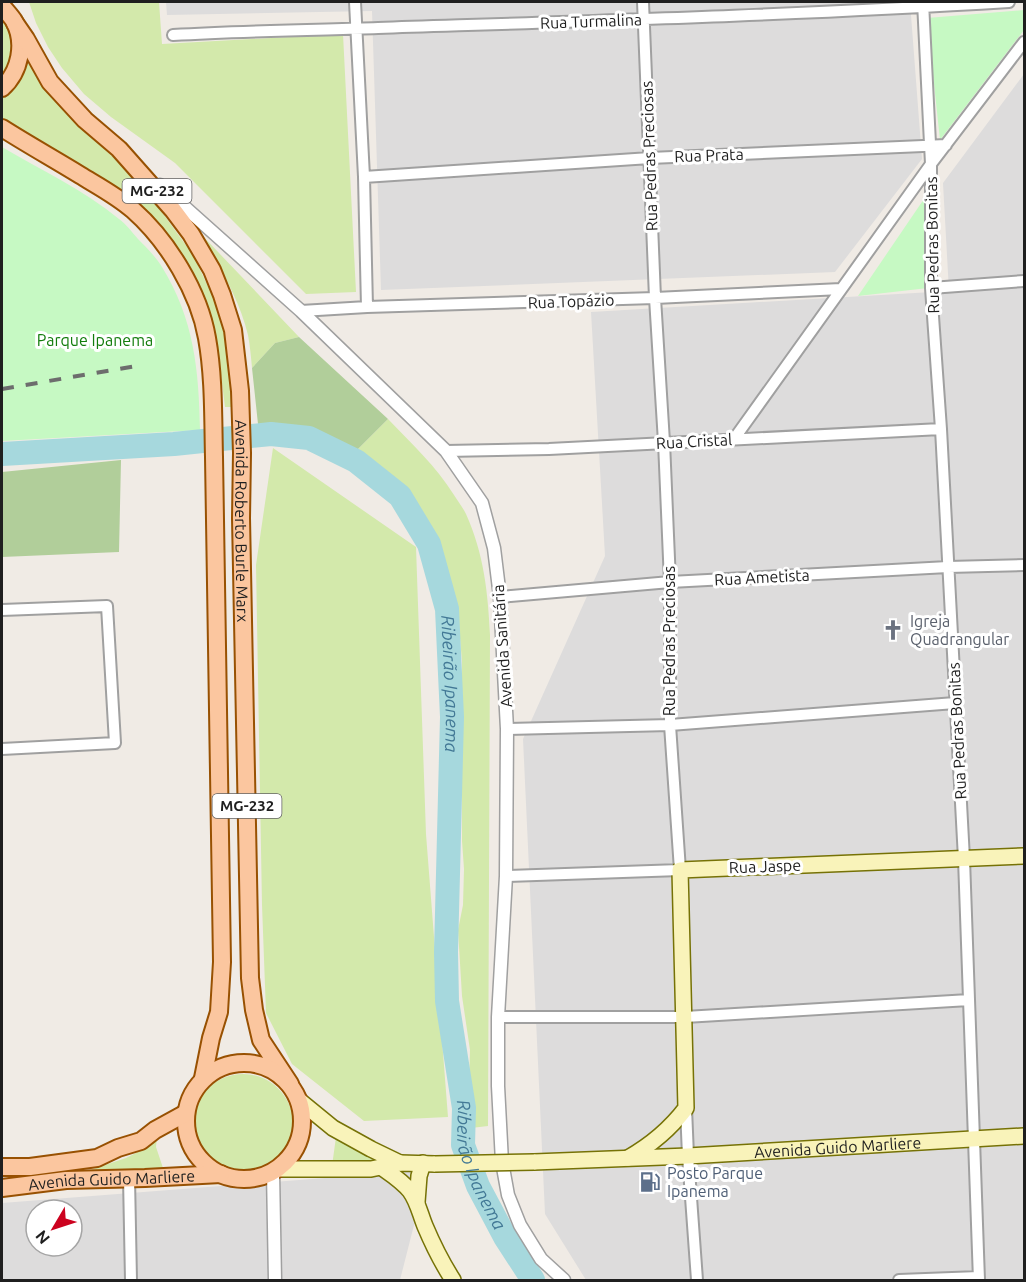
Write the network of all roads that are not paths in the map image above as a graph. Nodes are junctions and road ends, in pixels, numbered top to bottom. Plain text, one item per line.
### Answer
1 (8, 2) edge
2 (355, 2) edge
3 (643, 2) edge
4 (1009, 2) edge
5 (923, 4) edge
6 (10, 16) edge
7 (645, 19) junction
8 (356, 29) junction
9 (173, 34) dead end
10 (1024, 42) edge
11 (2, 88) edge
12 (2, 128) edge
13 (946, 145) junction
14 (930, 146) junction
15 (119, 149) junction
16 (650, 158) junction
17 (931, 164) junction
18 (364, 177) junction
19 (1024, 281) edge
20 (931, 288) junction
21 (841, 290) junction
22 (655, 298) junction
23 (367, 307) junction
24 (302, 311) junction
25 (941, 429) junction
26 (734, 439) junction
27 (664, 442) junction
28 (446, 451) junction
29 (1024, 565) edge
30 (948, 567) junction
31 (670, 582) junction
32 (500, 597) junction
33 (2, 610) edge
34 (955, 703) junction
35 (670, 725) junction
36 (507, 729) junction
37 (2, 749) edge
38 (1024, 856) edge
39 (964, 859) junction
40 (680, 870) junction
41 (506, 876) junction
42 (969, 1000) junction
43 (498, 1017) junction
44 (685, 1017) junction
45 (203, 1078) junction
46 (290, 1084) junction
47 (300, 1101) junction
48 (686, 1108) junction
49 (186, 1113) junction
50 (1024, 1136) edge
51 (974, 1140) junction
52 (688, 1156) junction
53 (628, 1158) junction
54 (400, 1163) junction
55 (429, 1163) junction
56 (2, 1167) edge
57 (381, 1167) junction
58 (275, 1171) junction
59 (220, 1174) junction
60 (129, 1178) junction
61 (2, 1188) edge
62 (417, 1202) junction
63 (979, 1279) edge
64 (132, 1281) edge
65 (275, 1281) edge
66 (453, 1281) edge
67 (564, 1281) edge
68 (697, 1281) edge
69 (899, 1281) edge

1 - 6 main road
2 - 8 street
3 - 7 street, Rua Pedras Preciosas
4 - 5 street, Rua Turmalina
5 - 7 street, Rua Turmalina
5 - 14 street, Rua Pedras Bonitas
6 - 11 main road
6 - 15 main road, Avenida Roberto Burle Marx / MG-232
7 - 8 street, Rua Turmalina
7 - 16 street, Rua Pedras Preciosas
8 - 9 street, Rua Turmalina
8 - 18 street
10 - 13 street
12 - 45 main road, Avenida Roberto Burle Marx / MG-232
13 - 14 street, Rua Prata
13 - 17 street
14 - 16 street, Rua Prata
14 - 17 street, Rua Pedras Bonitas
15 - 24 street, Avenida Sanitária
15 - 46 main road, Avenida Roberto Burle Marx / MG-232
16 - 18 street, Rua Prata
16 - 22 street, Rua Pedras Preciosas
17 - 20 street, Rua Pedras Bonitas
17 - 21 street
18 - 23 street
19 - 20 street
20 - 25 street, Rua Pedras Bonitas
21 - 22 street, Rua Topázio
21 - 26 street
22 - 23 street, Rua Topázio
22 - 27 street, Rua Pedras Preciosas
23 - 24 street, Rua Topázio
24 - 28 street, Avenida Sanitária
25 - 26 street, Rua Cristal
25 - 30 street, Rua Pedras Bonitas
26 - 27 street, Rua Cristal
27 - 28 street, Rua Cristal
27 - 31 street, Rua Pedras Preciosas
28 - 32 street, Avenida Sanitária
29 - 30 street, Rua Ametista
30 - 31 street, Rua Ametista
30 - 34 street, Rua Pedras Bonitas
31 - 32 street, Rua Ametista
31 - 35 street, Rua Pedras Preciosas
32 - 36 street, Avenida Sanitária
33 - 37 street
34 - 35 street
34 - 39 street, Rua Pedras Bonitas
35 - 36 street
35 - 40 street, Rua Pedras Preciosas
36 - 41 street, Avenida Sanitária
38 - 39 main road, Rua Jaspe
39 - 40 main road, Rua Jaspe
39 - 42 street, Rua Pedras Bonitas
40 - 41 street, Rua Jaspe
40 - 44 main road, Rua Pedras Preciosas
41 - 43 street, Avenida Sanitária
42 - 44 street
42 - 51 street, Rua Pedras Bonitas
43 - 44 street
43 - 67 street, Avenida Sanitária
44 - 48 main road, Rua Pedras Preciosas
45 - 46 main road, MG-232
45 - 49 main road, MG-232
46 - 47 main road, MG-232
47 - 54 main road, Avenida Guido Marliere
47 - 58 main road, MG-232
48 - 52 street, Rua Pedras Preciosas
48 - 53 main road
49 - 56 main road, Avenida Guido Marliere
49 - 59 main road
50 - 51 main road, Avenida Guido Marliere
51 - 52 main road, Avenida Guido Marliere
51 - 63 street, Rua Pedras Bonitas
52 - 53 main road, Avenida Guido Marliere
52 - 68 street, Rua Pedras Preciosas
53 - 55 main road, Avenida Guido Marliere, bridge
54 - 55 main road, Avenida Guido Marliere
54 - 57 main road, Avenida Guido Marliere
55 - 62 main road
57 - 58 main road, Avenida Guido Marliere
57 - 62 main road
58 - 59 main road
58 - 65 street
59 - 60 main road, Avenida Guido Marliere
60 - 61 main road, Avenida Guido Marliere
60 - 64 street
62 - 66 main road
63 - 69 street

